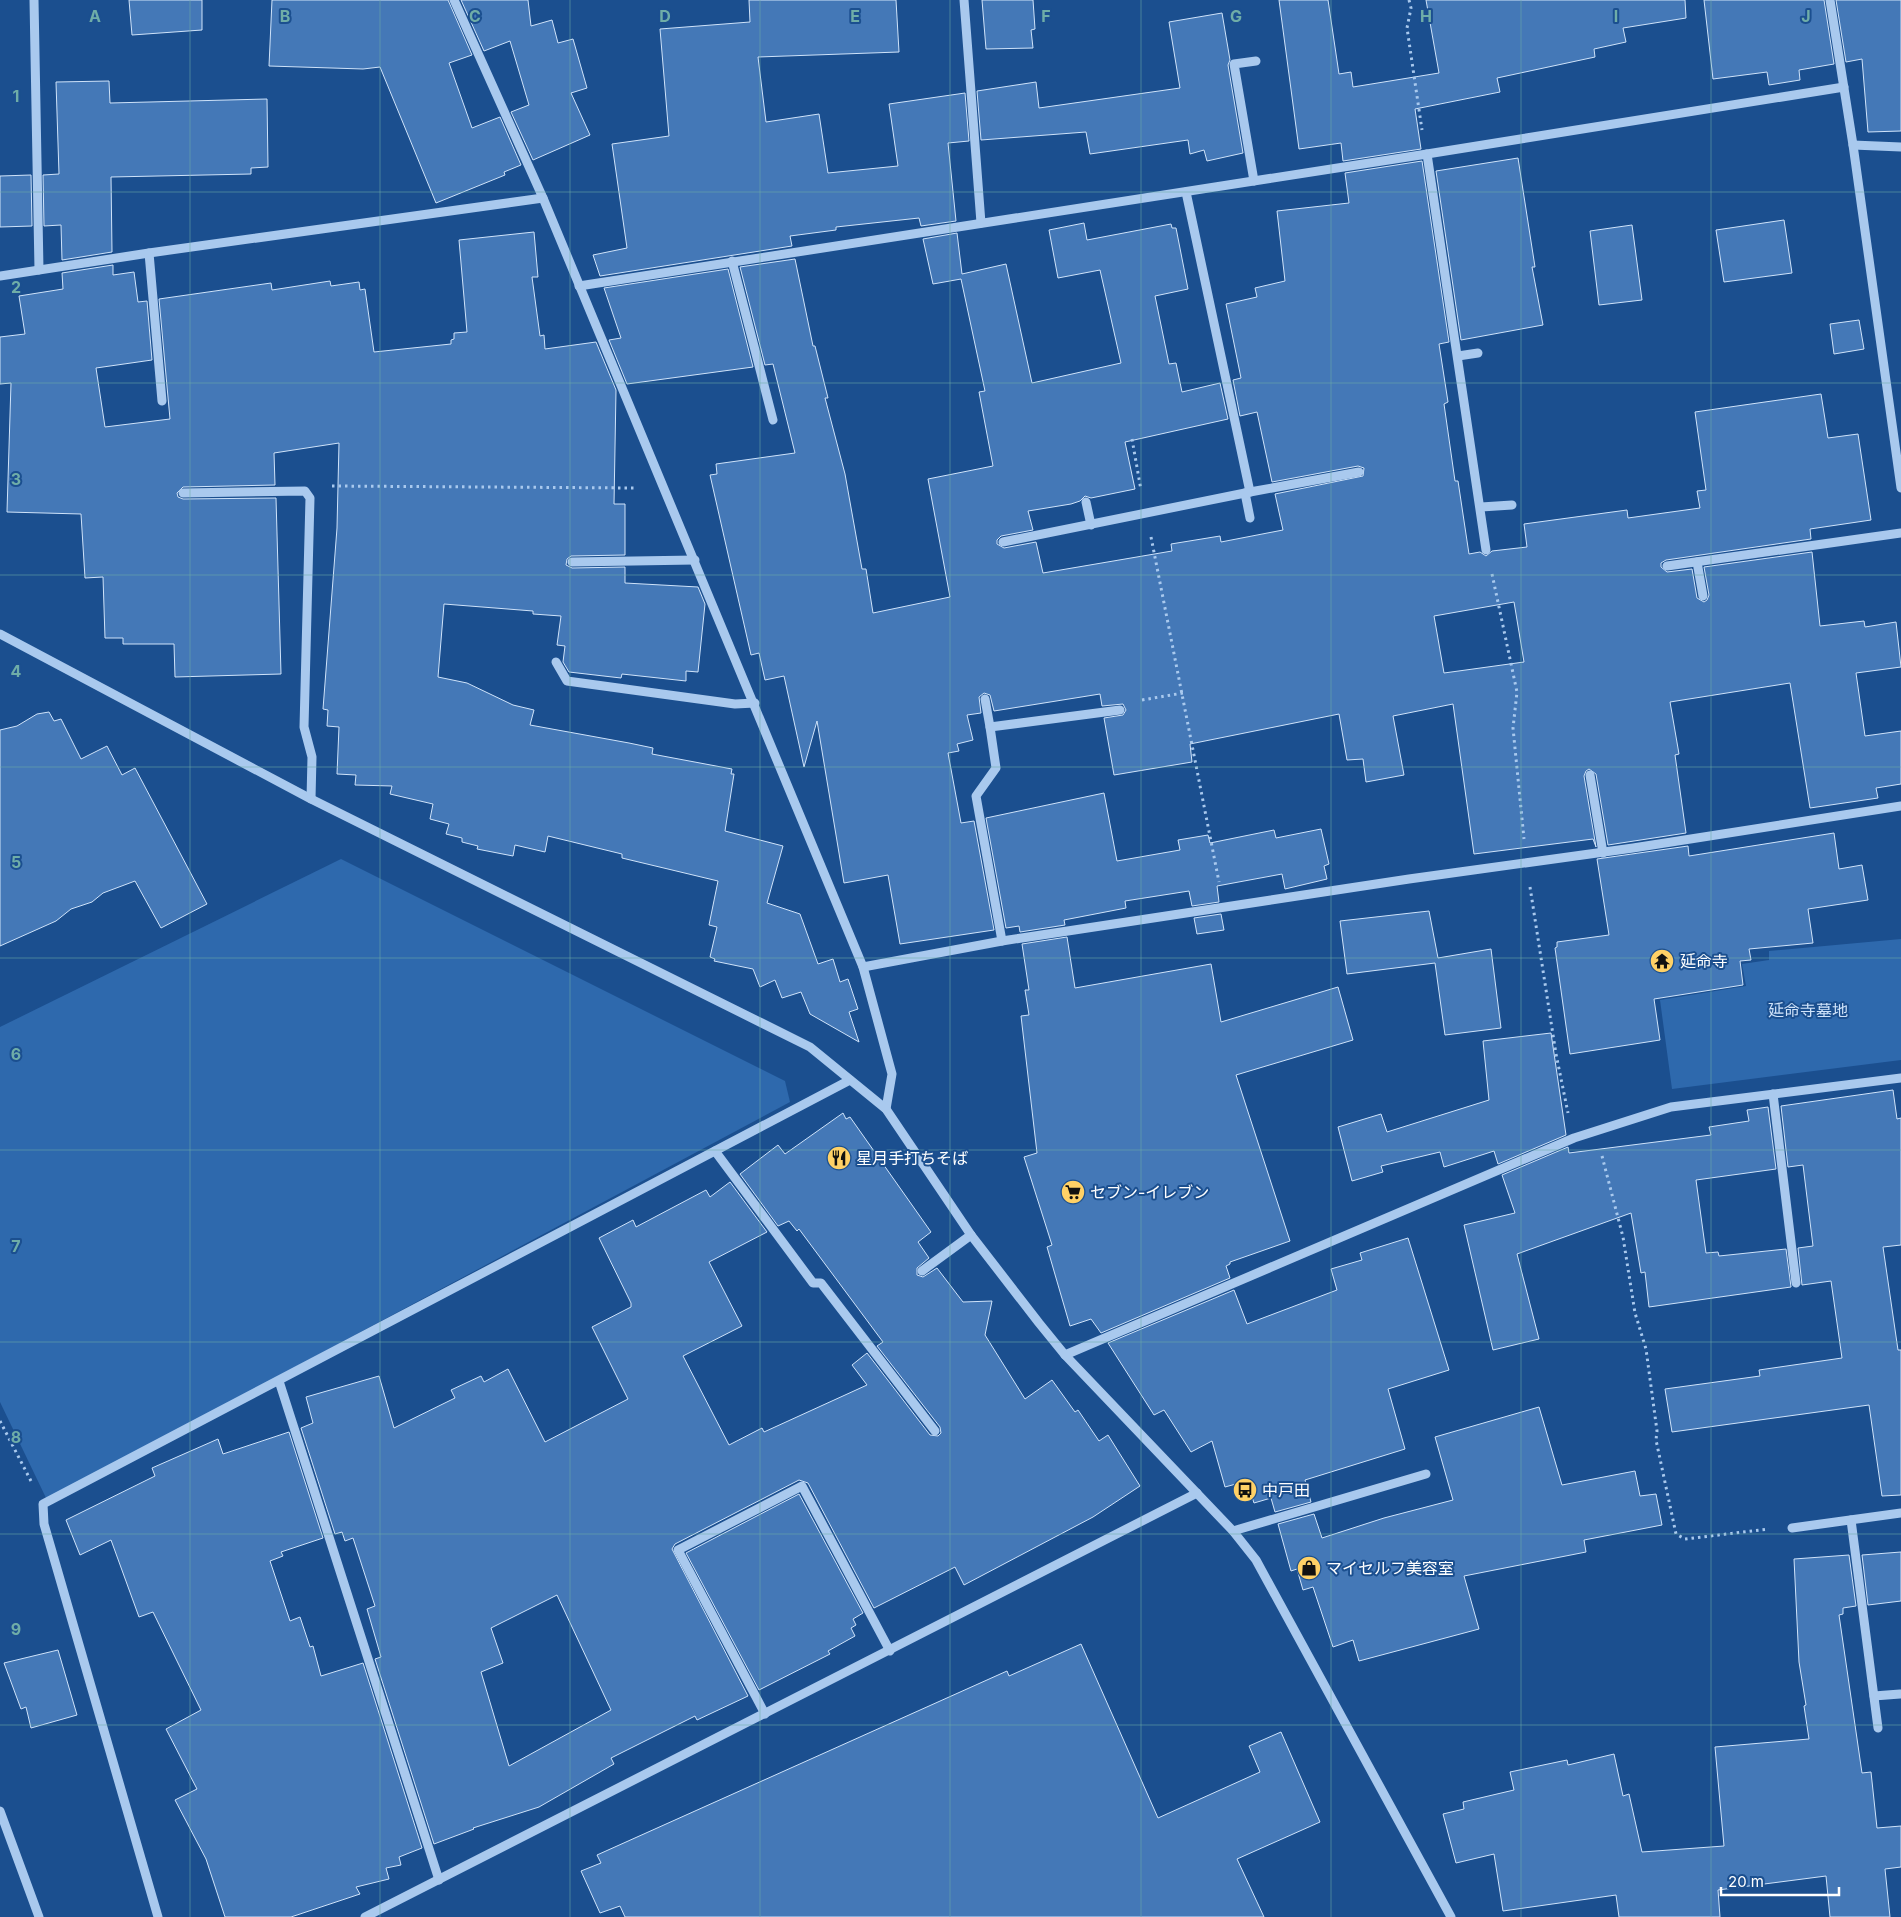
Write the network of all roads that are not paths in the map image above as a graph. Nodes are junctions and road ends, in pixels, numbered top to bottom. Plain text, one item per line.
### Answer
1 (34, 0) edge
2 (454, 0) edge
3 (964, 0) edge
4 (1830, 0) edge
5 (1256, 61) dead end
6 (1844, 87) junction
7 (1853, 146) junction
8 (1901, 147) edge
9 (1426, 154) junction
10 (1254, 181) junction
11 (1186, 192) junction
12 (543, 198) junction
13 (981, 223) junction
14 (149, 253) junction
15 (732, 261) junction
16 (39, 270) junction
17 (0, 276) edge
18 (579, 286) junction
19 (1478, 353) dead end
20 (1458, 356) junction
21 (162, 401) dead end
22 (773, 420) dead end
23 (1359, 472) dead end
24 (1901, 488) edge
25 (1248, 492) junction
26 (183, 493) dead end
27 (1086, 502) dead end
28 (1512, 505) dead end
29 (1481, 507) junction
30 (1250, 518) dead end
31 (1091, 525) junction
32 (1901, 533) edge
33 (1003, 542) dead end
34 (1486, 550) dead end
35 (695, 560) junction
36 (572, 562) dead end
37 (1697, 562) junction
38 (1667, 566) dead end
39 (1703, 596) dead end
40 (0, 634) edge
41 (556, 662) dead end
42 (985, 699) dead end
43 (755, 703) junction
44 (1120, 710) road end
45 (990, 727) junction
46 (1590, 775) dead end
47 (312, 799) junction
48 (1901, 806) edge
49 (1603, 853) junction
50 (1002, 941) junction
51 (863, 967) junction
52 (1901, 1078) edge
53 (850, 1080) junction
54 (1773, 1094) junction
55 (886, 1109) junction
56 (715, 1151) junction
57 (971, 1235) junction
58 (922, 1271) dead end
59 (1796, 1283) dead end
60 (1066, 1354) junction
61 (279, 1381) junction
62 (934, 1431) dead end
63 (1426, 1474) dead end
64 (1197, 1494) junction
65 (1901, 1513) edge
66 (1851, 1520) junction
67 (1792, 1528) road end
68 (1233, 1531) junction
69 (890, 1651) junction
70 (1900, 1694) edge
71 (1874, 1696) junction
72 (765, 1714) junction
73 (1878, 1728) dead end
74 (0, 1811) edge
75 (439, 1880) junction
76 (40, 1917) edge
77 (158, 1917) edge
78 (365, 1917) edge
79 (1451, 1917) edge

1 - 16 street
2 - 12 street
3 - 13 street
4 - 6 street
5 - 10 street
6 - 7 street
6 - 9 street
7 - 8 street
7 - 24 street
9 - 10 street
9 - 20 street
10 - 11 street
11 - 13 street
11 - 25 street
12 - 14 street
12 - 18 street
13 - 15 street
14 - 16 street
14 - 21 street
15 - 18 street
15 - 22 street
16 - 17 street
18 - 35 street
19 - 20 street
20 - 29 street
23 - 25 street
25 - 30 street
25 - 31 street
26 - 47 street
27 - 31 street
28 - 29 street
29 - 34 street
31 - 33 street
32 - 37 street
35 - 36 street
35 - 43 street
37 - 38 street
37 - 39 street
40 - 47 street
41 - 43 street
42 - 45 street
43 - 51 street
44 - 45 street
45 - 50 street
46 - 49 street
47 - 53 street
48 - 49 street
49 - 50 street
50 - 51 street
51 - 55 street
52 - 54 street
53 - 55 street
53 - 56 street
54 - 59 street
54 - 60 street
55 - 57 street
56 - 61 street
56 - 62 street
57 - 58 street
57 - 60 street
60 - 64 street
61 - 75 street
61 - 77 street
63 - 68 street
64 - 68 street
64 - 69 street
65 - 66 street
66 - 67 street
66 - 71 street
68 - 79 street
69 - 72 street
69 - 72 street
70 - 71 street
71 - 73 street
72 - 75 street
74 - 76 street
75 - 78 street

